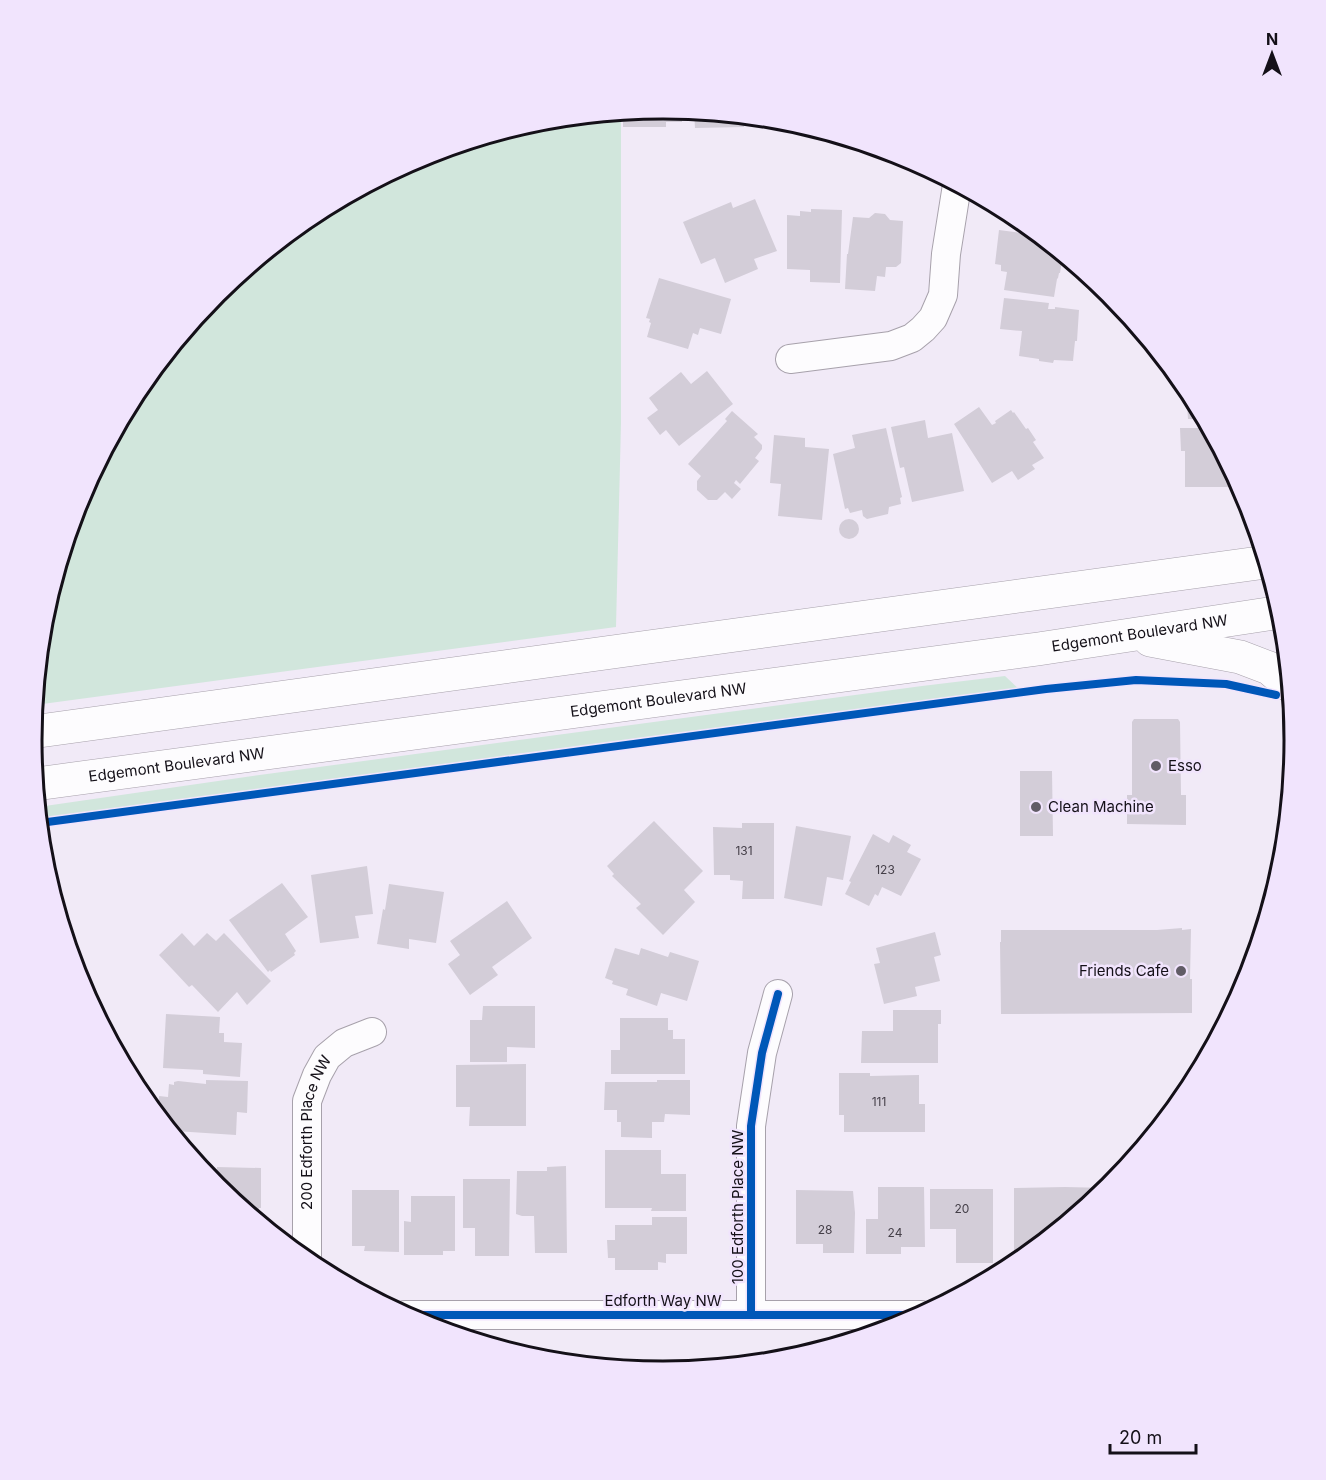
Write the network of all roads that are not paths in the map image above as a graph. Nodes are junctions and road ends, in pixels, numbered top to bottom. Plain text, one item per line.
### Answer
1 (956, 192) edge
2 (789, 359) dead end
3 (1258, 563) edge
4 (1271, 614) edge
5 (1128, 636) junction
6 (1281, 678) edge
7 (42, 731) edge
8 (43, 783) edge
9 (778, 994) dead end
10 (372, 1032) dead end
11 (307, 1248) edge
12 (428, 1315) edge
13 (751, 1315) junction
14 (898, 1315) edge

1 - 2 street
3 - 7 main road
4 - 5 main road, Edgemont Boulevard NW
5 - 6 main road
5 - 8 main road, Edgemont Boulevard NW
9 - 13 street, 100 Edforth Place NW
10 - 11 street, 200 Edforth Place NW
12 - 13 street, Edforth Way NW
13 - 14 street, Edforth Way NW

